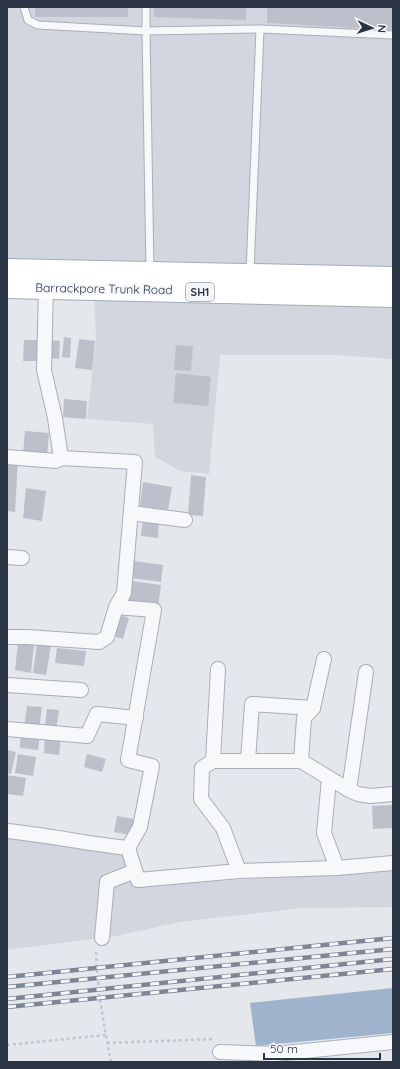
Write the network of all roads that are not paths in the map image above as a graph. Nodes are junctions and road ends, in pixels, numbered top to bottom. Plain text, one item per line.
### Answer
1 (24, 7) edge
2 (146, 7) edge
3 (260, 29) junction
4 (146, 31) junction
5 (393, 35) edge
6 (7, 270) edge
7 (150, 273) junction
8 (250, 274) junction
9 (393, 278) edge
10 (7, 287) edge
11 (46, 288) junction
12 (393, 296) edge
13 (7, 457) edge
14 (60, 458) junction
15 (131, 513) junction
16 (185, 520) dead end
17 (7, 557) edge
18 (22, 558) dead end
19 (116, 607) junction
20 (7, 637) edge
21 (324, 660) dead end
22 (218, 669) dead end
23 (366, 672) dead end
24 (7, 685) edge
25 (81, 690) dead end
26 (313, 708) junction
27 (136, 718) junction
28 (7, 728) edge
29 (213, 761) junction
30 (248, 761) junction
31 (301, 761) junction
32 (329, 778) junction
33 (349, 790) junction
34 (393, 794) edge
35 (7, 831) edge
36 (128, 848) junction
37 (393, 863) edge
38 (337, 868) junction
39 (135, 871) junction
40 (239, 871) junction
41 (102, 938) road end
42 (393, 1042) edge
43 (220, 1052) road end

1 - 4 lane
2 - 4 lane
3 - 4 lane
3 - 5 lane
3 - 8 lane
4 - 7 lane
6 - 7 main road, Barrackpore Trunk Road / SH1
7 - 8 main road, Barrackpore Trunk Road / SH1
8 - 9 main road, Barrackpore Trunk Road / SH1
10 - 11 main road, Barrackpore Trunk Road / SH1
11 - 12 main road, Barrackpore Trunk Road / SH1
11 - 14 street
13 - 14 street
14 - 15 street
15 - 16 street
15 - 19 street
17 - 18 street
19 - 20 street
19 - 27 street
21 - 26 street
22 - 29 street
23 - 33 street
24 - 25 street
26 - 30 street
26 - 31 street
27 - 28 street
27 - 36 street
29 - 30 street
29 - 40 street
30 - 31 street
31 - 32 street
32 - 33 street
32 - 38 street
33 - 34 street
35 - 36 street
36 - 39 street
37 - 38 street
38 - 40 street
39 - 40 street
39 - 41 street
42 - 43 street

